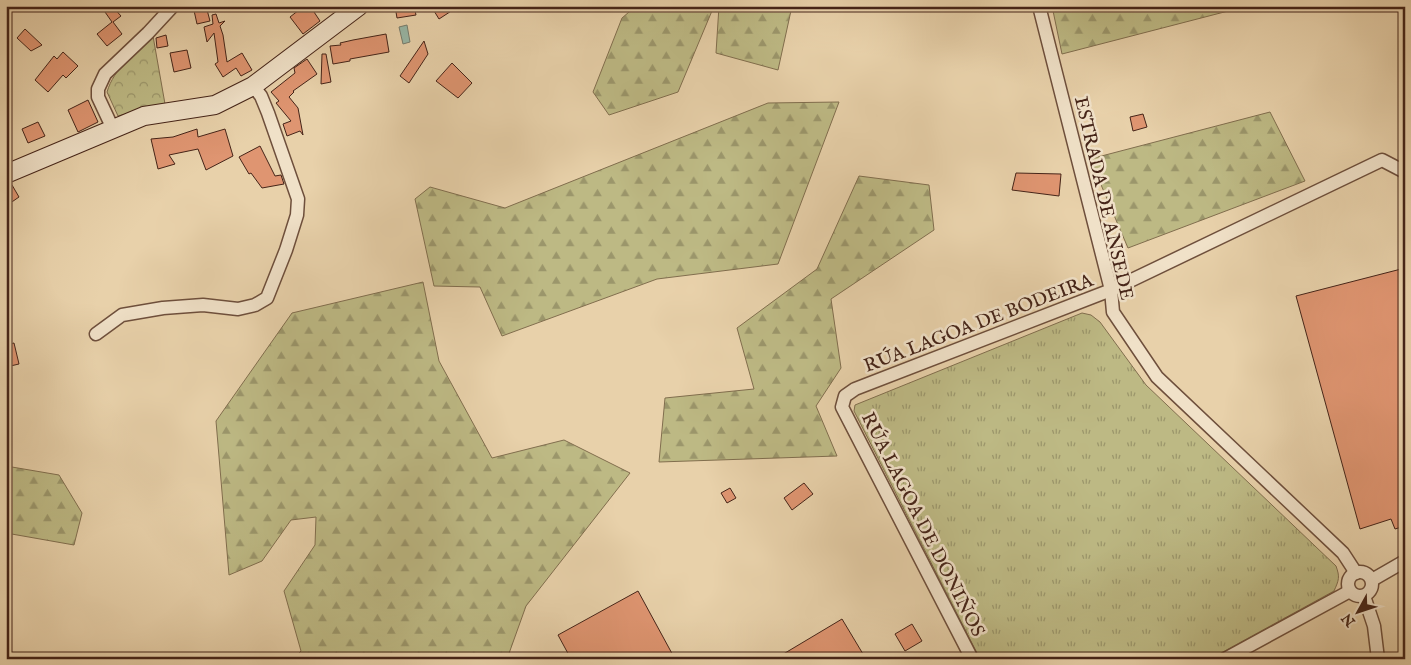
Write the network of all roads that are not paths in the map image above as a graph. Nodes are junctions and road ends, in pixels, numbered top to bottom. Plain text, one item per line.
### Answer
1 (173, 6) edge
2 (359, 6) edge
3 (1039, 6) edge
4 (253, 86) junction
5 (113, 129) junction
6 (1405, 172) edge
7 (6, 174) edge
8 (1112, 290) junction
9 (96, 334) dead end
10 (842, 407) joint
11 (1405, 561) edge
12 (1356, 573) junction
13 (1372, 580) junction
14 (1350, 591) junction
15 (1364, 596) junction
16 (972, 659) edge
17 (1225, 659) edge
18 (1378, 659) edge

1 - 5 street
2 - 4 main road
3 - 8 street, ESTRADA DE ANSEDE
4 - 5 main road
4 - 9 street
5 - 7 main road
6 - 8 street, RÚA LAGOA DE BODEIRA
8 - 10 street, RÚA LAGOA DE BODEIRA
8 - 12 street, ESTRADA DE ANSEDE
10 - 16 street, RÚA LAGOA DE DONIÑOS
11 - 13 street
12 - 13 street
12 - 14 street
13 - 15 street
14 - 15 street
14 - 17 street
15 - 18 street

